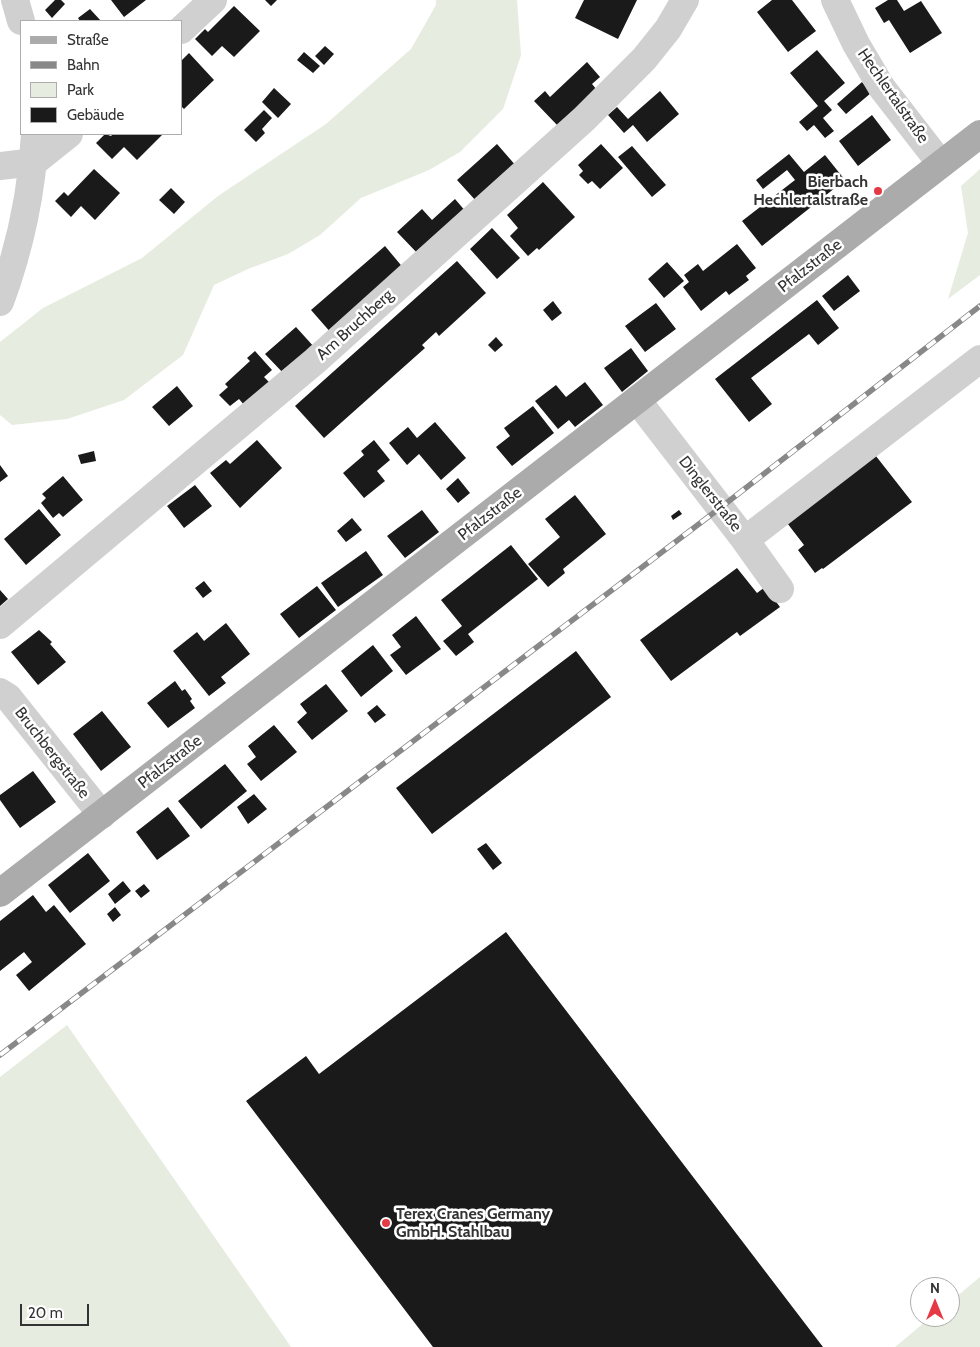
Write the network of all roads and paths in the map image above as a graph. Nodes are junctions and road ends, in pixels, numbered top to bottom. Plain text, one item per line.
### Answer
1 (15, 0) edge
2 (213, 0) edge
3 (685, 0) edge
4 (834, 0) edge
5 (22, 20) edge
6 (182, 29) edge
7 (980, 134) edge
8 (36, 135) edge
9 (68, 135) edge
10 (34, 162) junction
11 (941, 164) junction
12 (0, 166) edge
13 (0, 302) edge
14 (980, 359) edge
15 (637, 400) junction
16 (746, 540) junction
17 (780, 589) dead end
18 (0, 625) edge
19 (0, 692) edge
20 (102, 815) junction
21 (0, 893) edge

1 - 5 street
2 - 6 street
3 - 18 street, Am Bruchberg
4 - 11 street, Hechlertalstraße
7 - 11 main road, Pfalzstraße
8 - 10 street
9 - 10 street
10 - 12 street
10 - 13 street
11 - 15 main road, Pfalzstraße
14 - 16 street
15 - 16 street, Dinglerstraße
15 - 20 main road, Pfalzstraße
16 - 17 street, Dinglerstraße
19 - 20 street, Bruchbergstraße
20 - 21 main road, Pfalzstraße

